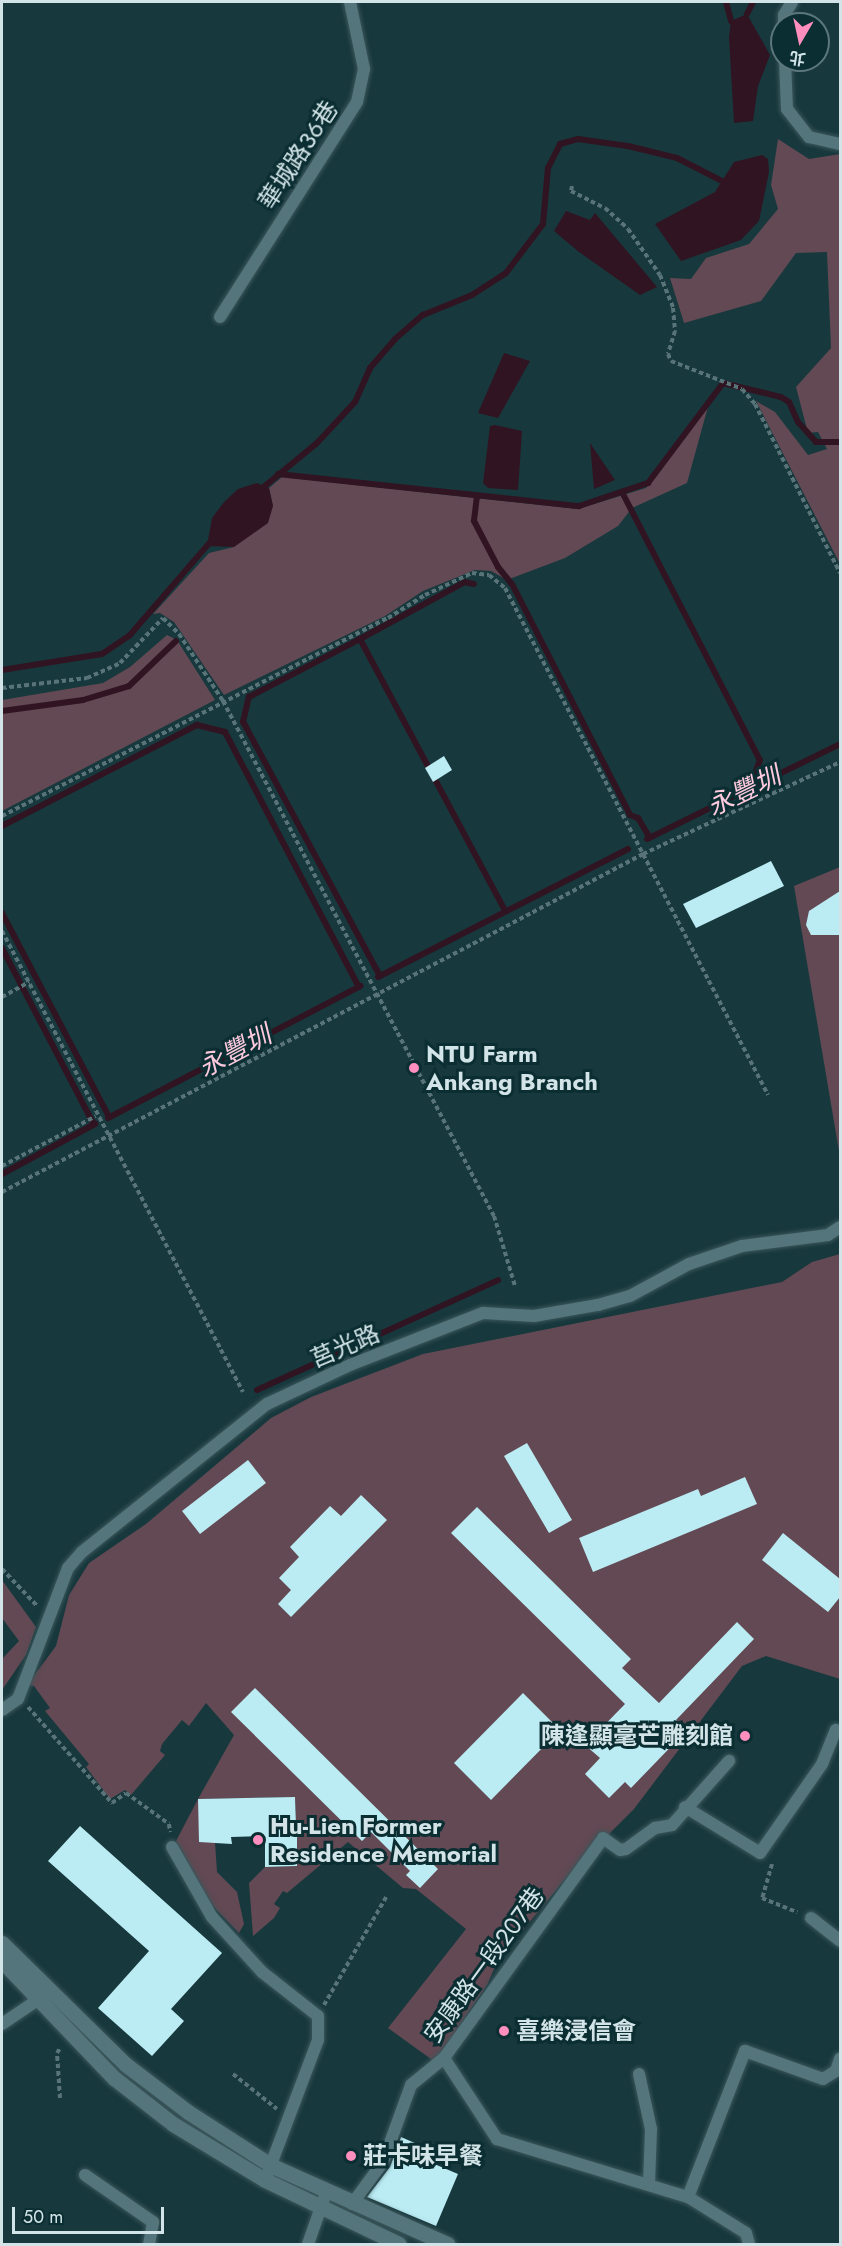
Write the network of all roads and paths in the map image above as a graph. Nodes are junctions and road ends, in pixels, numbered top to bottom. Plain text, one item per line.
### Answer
1 (350, 2) edge
2 (785, 72) edge
3 (840, 144) edge
4 (572, 186) dead end
5 (220, 317) dead end
6 (840, 573) edge
7 (2, 688) edge
8 (223, 701) junction
9 (840, 762) edge
10 (2, 816) edge
11 (643, 854) junction
12 (2, 931) edge
13 (29, 982) junction
14 (377, 993) junction
15 (2, 997) edge
16 (768, 1095) dead end
17 (96, 1116) junction
18 (108, 1136) junction
19 (2, 1166) edge
20 (2, 1192) edge
21 (840, 1227) edge
22 (515, 1286) dead end
23 (243, 1392) dead end
24 (2, 1569) edge
25 (49, 1618) junction
26 (2, 1710) edge
27 (40, 1716) dead end
28 (836, 1730) dead end
29 (729, 1761) dead end
30 (685, 1806) junction
31 (172, 1847) joint
32 (760, 1853) junction
33 (386, 1897) dead end
34 (811, 1918) joint
35 (840, 1941) edge
36 (2, 1943) edge
37 (2, 1961) edge
38 (36, 2001) junction
39 (318, 2016) junction
40 (2, 2024) edge
41 (68, 2032) junction
42 (444, 2058) junction
43 (840, 2059) edge
44 (233, 2074) dead end
45 (639, 2074) dead end
46 (60, 2098) dead end
47 (290, 2118) junction
48 (272, 2166) junction
49 (85, 2175) dead end
50 (265, 2180) junction
51 (649, 2184) junction
52 (326, 2193) junction
53 (688, 2197) junction
54 (352, 2204) junction
55 (319, 2209) junction
56 (149, 2244) edge
57 (308, 2244) edge
58 (399, 2244) edge
59 (447, 2244) edge
60 (748, 2244) edge

1 - 5 lane, 華城路36巷
2 - 3 lane
4 - 6 path
7 - 8 path
8 - 10 path
8 - 11 path
8 - 14 path
9 - 11 path
11 - 14 path
11 - 16 path
12 - 13 path
13 - 15 path
13 - 17 path
14 - 18 path
14 - 22 path
17 - 18 path
17 - 19 path
18 - 20 path
18 - 23 path
21 - 25 lane, 莒光路
24 - 25 path
25 - 26 lane, 莒光路
27 - 31 path
28 - 32 lane
29 - 30 lane
30 - 32 lane
30 - 42 lane, 安康路一段207巷
31 - 39 lane
32 - 34 path
33 - 39 path
34 - 35 lane
36 - 48 main road
37 - 38 main road
38 - 40 lane
38 - 41 main road
39 - 47 lane
41 - 46 path
41 - 50 main road
42 - 51 lane
42 - 54 lane, 安康路一段207巷
43 - 53 lane
44 - 47 path
45 - 51 lane
47 - 48 lane
48 - 50 lane
48 - 52 main road
49 - 56 lane
50 - 55 main road
51 - 53 lane
52 - 54 main road
52 - 55 lane
53 - 60 lane
54 - 59 main road
55 - 57 lane
55 - 58 main road

